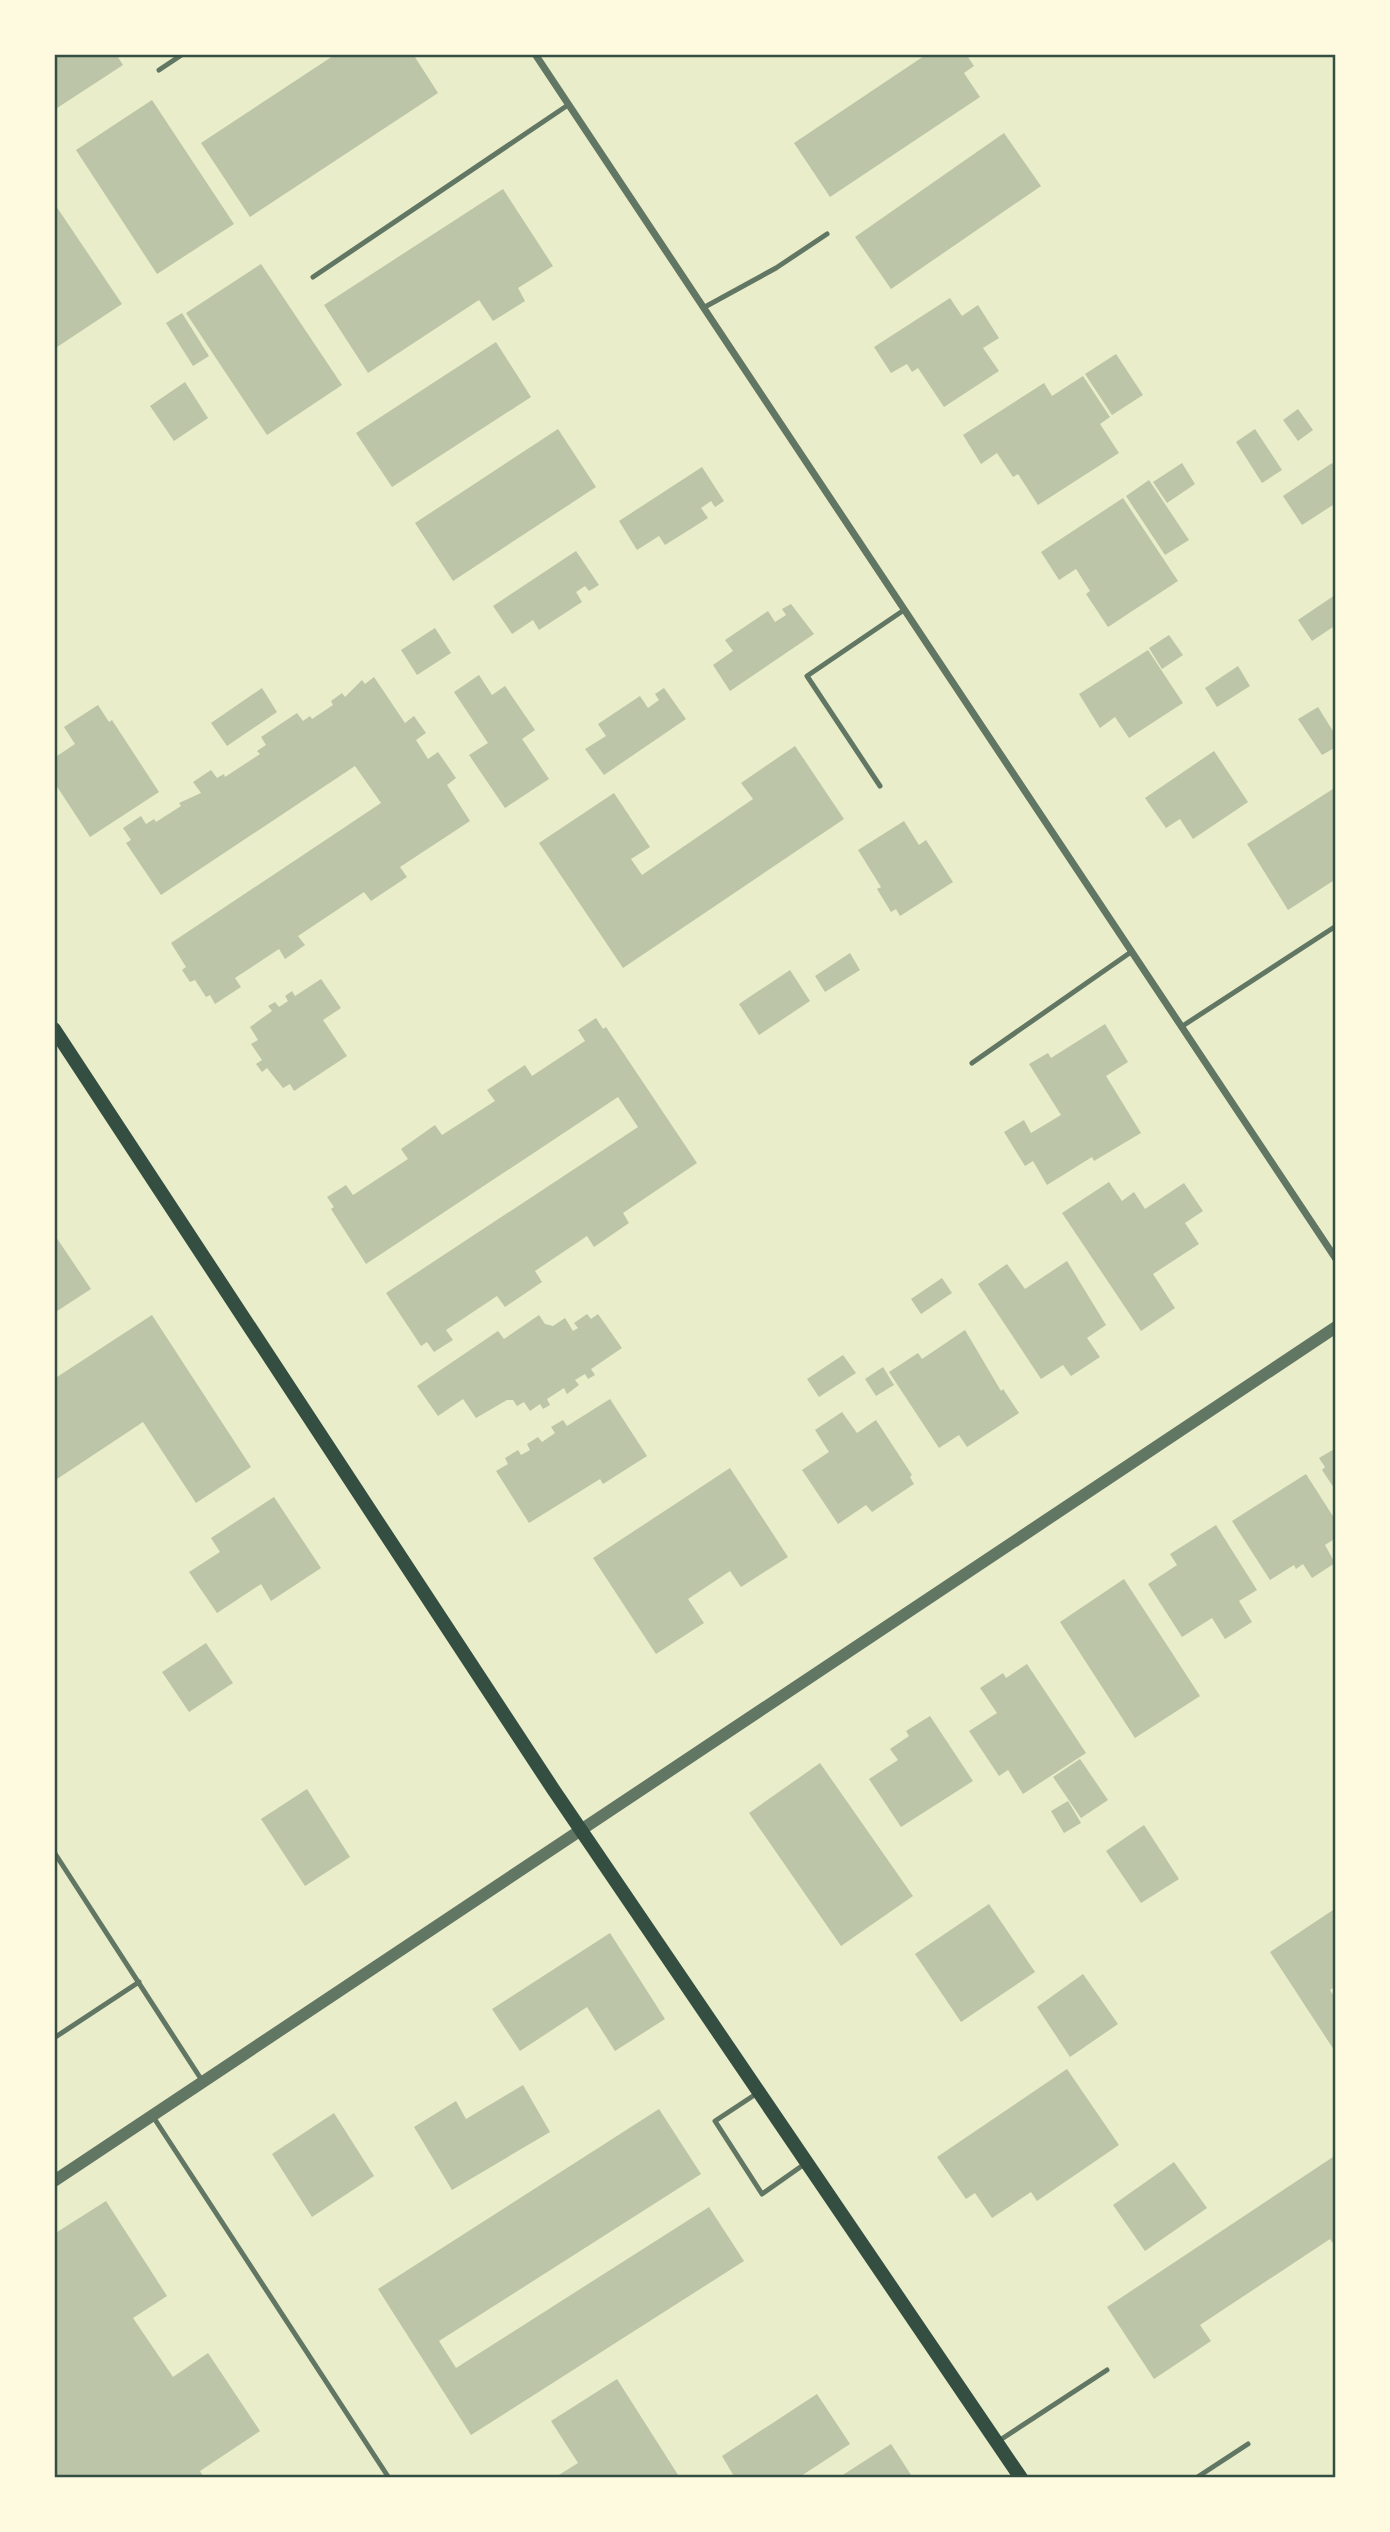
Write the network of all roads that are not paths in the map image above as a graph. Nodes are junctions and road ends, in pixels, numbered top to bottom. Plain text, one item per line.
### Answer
1 (183, 54) edge
2 (535, 54) edge
3 (159, 70) dead end
4 (568, 104) junction
5 (827, 234) dead end
6 (313, 276) dead end
7 (703, 307) junction
8 (904, 610) junction
9 (880, 786) dead end
10 (1336, 926) edge
11 (1131, 952) junction
12 (1181, 1027) junction
13 (54, 1029) edge
14 (972, 1063) dead end
15 (1336, 1259) edge
16 (1336, 1327) edge
17 (579, 1829) junction
18 (54, 1852) edge
19 (139, 1982) junction
20 (54, 2038) edge
21 (203, 2082) junction
22 (759, 2092) junction
23 (152, 2115) junction
24 (806, 2163) junction
25 (54, 2181) edge
26 (1107, 2370) dead end
27 (997, 2442) junction
28 (1248, 2444) dead end
29 (389, 2478) edge
30 (1021, 2478) edge
31 (1196, 2478) edge

1 - 3 lane
2 - 4 street
4 - 6 lane
4 - 7 street
5 - 7 lane
7 - 8 street
8 - 9 lane
8 - 11 street
10 - 12 lane
11 - 12 street
11 - 14 lane
12 - 15 street
13 - 17 main road
16 - 17 street
17 - 21 street
17 - 22 main road
18 - 19 lane
19 - 20 lane
19 - 21 lane
21 - 23 street
22 - 24 main road
22 - 24 lane
23 - 25 street
23 - 29 lane
24 - 27 main road
26 - 27 lane
27 - 30 main road
28 - 31 lane

